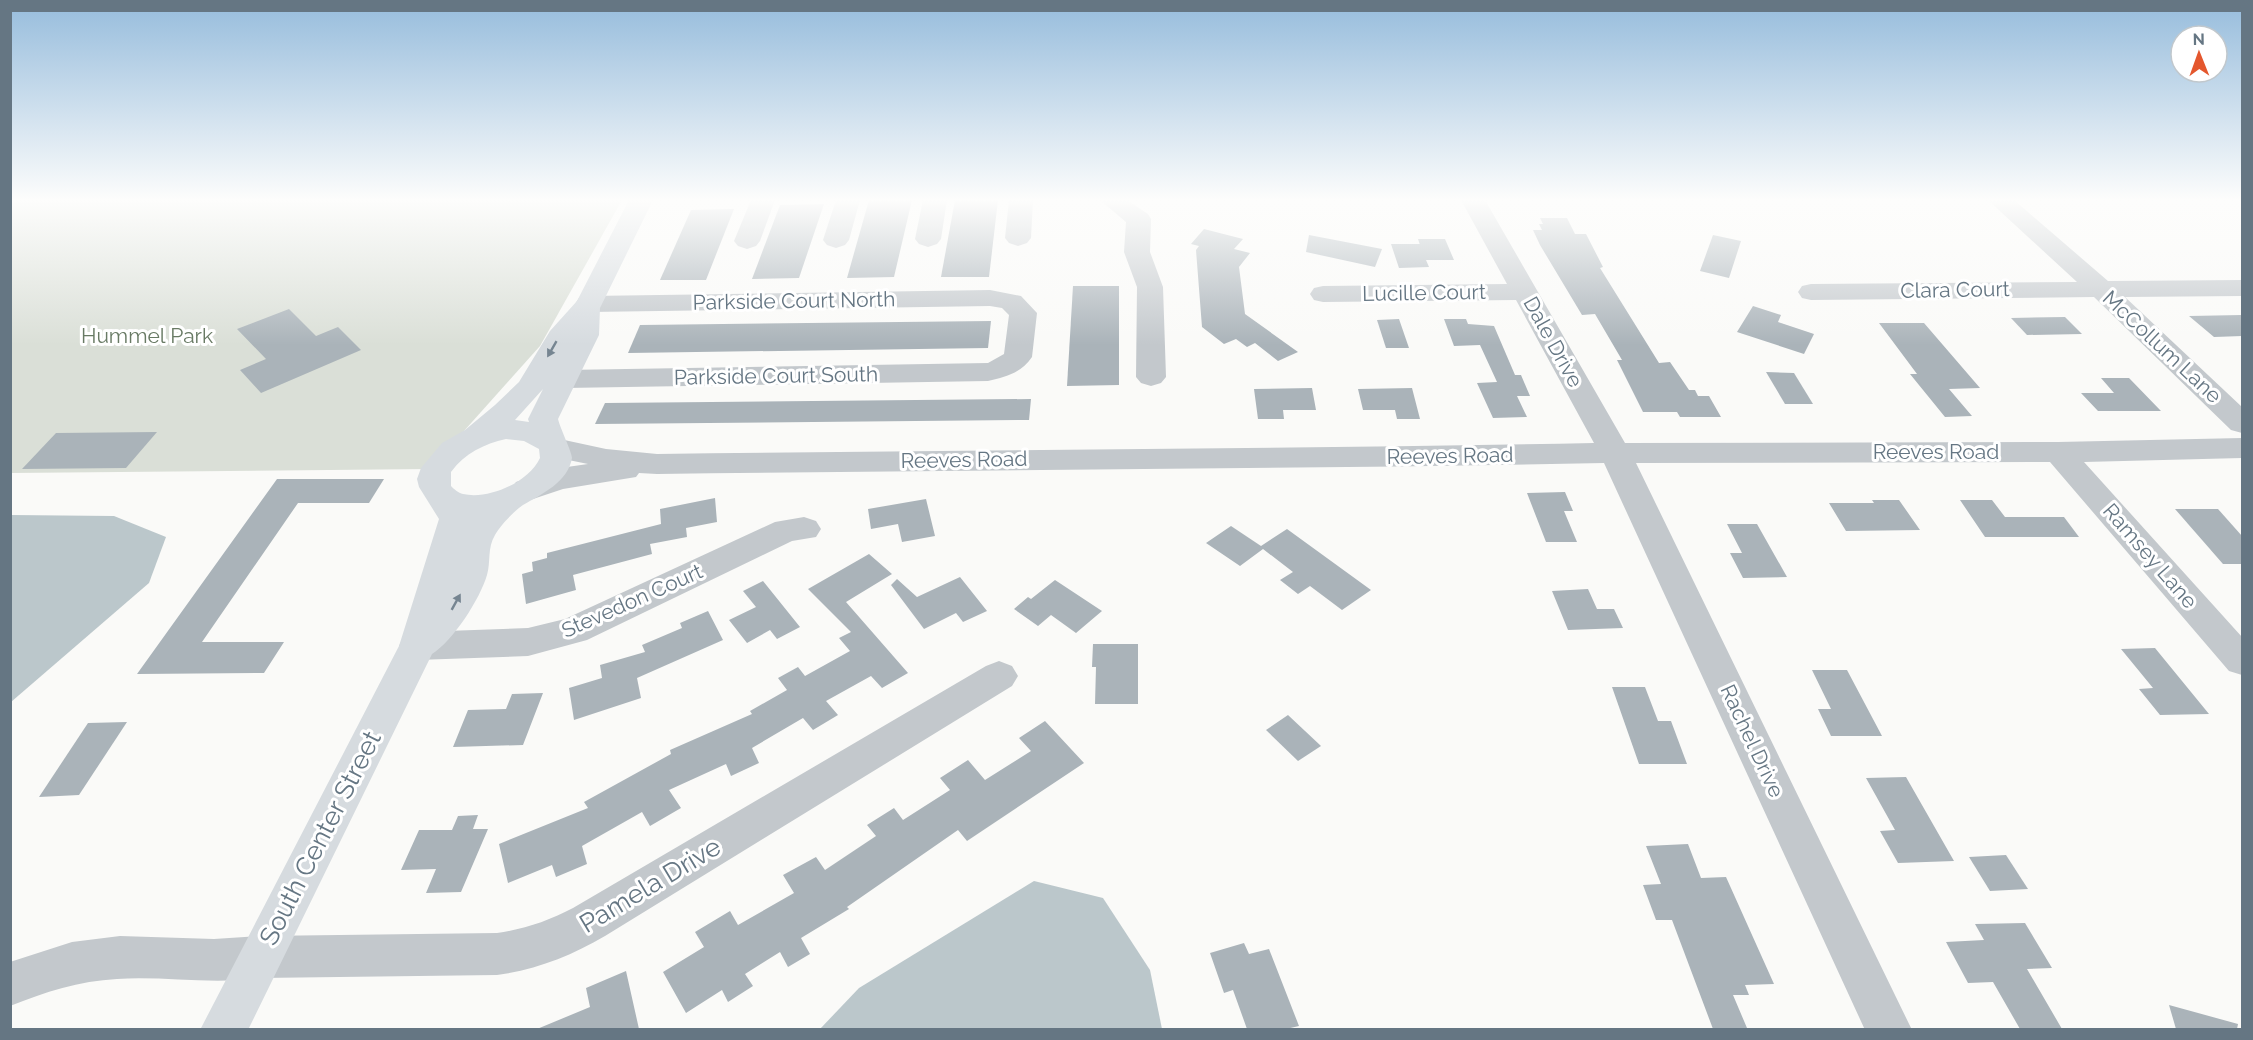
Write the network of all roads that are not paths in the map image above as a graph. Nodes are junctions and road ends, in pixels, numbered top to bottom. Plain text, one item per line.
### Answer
1 (617, 249) edge
2 (1137, 249) edge
3 (1500, 249) edge
4 (2055, 249) edge
5 (2100, 288) junction
6 (2242, 288) edge
7 (1525, 292) junction
8 (1811, 292) dead end
9 (1323, 294) dead end
10 (589, 304) junction
11 (988, 372) joint
12 (1151, 377) dead end
13 (565, 379) junction
14 (2242, 423) edge
15 (471, 439) junction
16 (552, 443) junction
17 (2242, 448) edge
18 (2058, 452) junction
19 (1615, 453) junction
20 (657, 464) junction
21 (518, 494) junction
22 (444, 498) junction
23 (804, 529) dead end
24 (417, 646) junction
25 (2242, 661) edge
26 (999, 676) dead end
27 (260, 957) junction
28 (10, 984) edge
29 (223, 1029) edge
30 (1889, 1029) edge

1 - 10 main road
2 - 12 street
3 - 7 street, Dale Drive
4 - 5 street, McCollum Lane
5 - 6 street, Clara Court
5 - 8 street, Clara Court
5 - 14 street, McCollum Lane
7 - 9 street, Lucille Court
7 - 19 street, Dale Drive
10 - 11 street, Parkside Court North
10 - 13 main road
10 -> 15 main road
11 - 13 street, Parkside Court South
13 - 16 main road
15 - 16 main road
15 - 22 main road, South Center Street
16 - 20 street, Reeves Road
16 - 21 main road, South Center Street
17 - 18 street, Reeves Road
18 - 19 street, Reeves Road
18 - 25 street, Ramsey Lane
19 - 20 street, Reeves Road
19 - 30 street, Rachel Drive
20 - 21 street, Reeves Road
21 - 22 main road
24 -> 21 main road, South Center Street
22 - 24 main road, South Center Street
23 - 24 street, Stevedon Court
24 - 27 main road, South Center Street
26 - 27 street, Pamela Drive
27 - 28 street, Pamela Drive
27 - 29 main road, South Center Street

